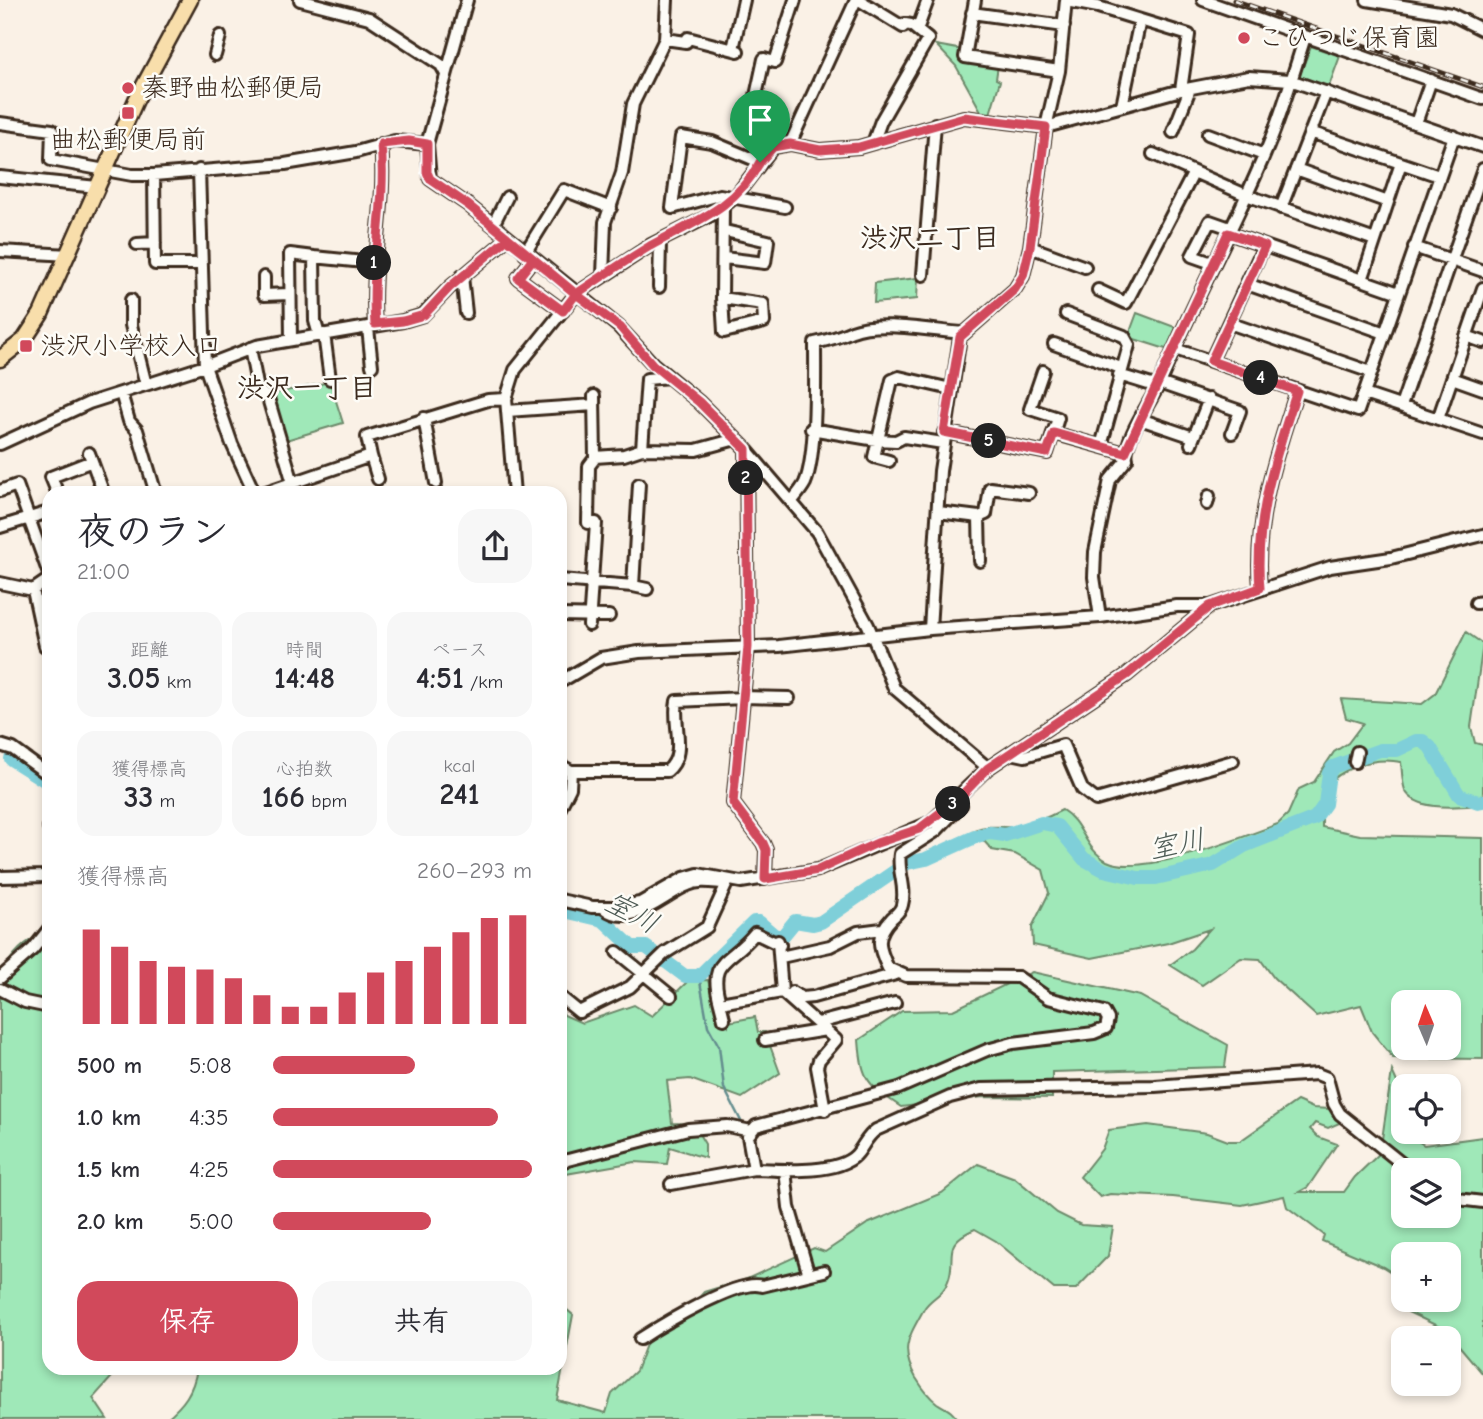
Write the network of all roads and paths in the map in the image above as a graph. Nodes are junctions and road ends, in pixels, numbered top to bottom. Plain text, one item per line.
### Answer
1 (190, 0) edge
2 (300, 0) edge
3 (467, 0) edge
4 (667, 0) edge
5 (744, 0) edge
6 (794, 0) edge
7 (858, 0) edge
8 (928, 0) edge
9 (975, 0) edge
10 (1203, 0) edge
11 (1367, 0) edge
12 (1066, 1) edge
13 (972, 13) junction
14 (1140, 20) junction
15 (1064, 26) junction
16 (917, 30) junction
17 (1483, 30) edge
18 (220, 36) dead end
19 (1305, 37) junction
20 (665, 39) junction
21 (215, 55) dead end
22 (1059, 71) junction
23 (446, 74) junction
24 (1290, 80) junction
25 (1431, 80) junction
26 (1186, 89) junction
27 (1326, 92) junction
28 (1483, 99) edge
29 (1122, 106) junction
30 (0, 122) edge
31 (1416, 123) junction
32 (934, 124) junction
33 (1046, 127) junction
34 (1173, 132) dead end
35 (1310, 132) junction
36 (1208, 134) dead end
37 (1454, 136) junction
38 (873, 143) junction
39 (381, 144) junction
40 (427, 144) junction
41 (790, 144) junction
42 (773, 147) junction
43 (1483, 147) edge
44 (1153, 154) dead end
45 (1264, 155) junction
46 (760, 162) junction
47 (1401, 163) junction
48 (105, 169) junction
49 (1296, 169) junction
50 (1483, 169) edge
51 (199, 170) junction
52 (1194, 172) junction
53 (154, 175) junction
54 (0, 177) edge
55 (1439, 177) junction
56 (97, 187) junction
57 (1246, 195) junction
58 (507, 197) dead end
59 (735, 197) junction
60 (1388, 202) junction
61 (723, 207) junction
62 (785, 207) dead end
63 (611, 208) junction
64 (1281, 208) junction
65 (493, 225) junction
66 (1229, 230) junction
67 (725, 231) junction
68 (507, 239) junction
69 (1375, 240) junction
70 (660, 242) junction
71 (155, 243) junction
72 (137, 244) dead end
73 (1265, 246) junction
74 (1030, 247) junction
75 (1415, 247) junction
76 (0, 251) edge
77 (69, 255) junction
78 (529, 256) junction
79 (314, 257) junction
80 (724, 258) junction
81 (1451, 260) junction
82 (374, 263) junction
83 (1212, 263) junction
84 (200, 264) junction
85 (1085, 267) dead end
86 (1483, 271) edge
87 (923, 275) dead end
88 (462, 276) junction
89 (603, 276) junction
90 (264, 277) dead end
91 (1362, 280) junction
92 (1247, 285) junction
93 (659, 287) dead end
94 (1483, 288) edge
95 (1098, 290) dead end
96 (314, 293) junction
97 (327, 293) dead end
98 (1399, 293) junction
99 (289, 294) junction
100 (576, 294) junction
101 (722, 298) junction
102 (131, 300) dead end
103 (563, 311) junction
104 (466, 313) dead end
105 (1066, 314) dead end
106 (1229, 323) junction
107 (371, 326) junction
108 (963, 332) junction
109 (1385, 333) junction
110 (321, 335) junction
111 (1466, 337) junction
112 (291, 340) junction
113 (1483, 342) edge
114 (1054, 344) dead end
115 (250, 348) junction
116 (1175, 349) junction
117 (0, 359) edge
118 (1211, 361) junction
119 (205, 366) junction
120 (372, 366) dead end
121 (1120, 371) junction
122 (1043, 372) dead end
123 (1371, 372) junction
124 (670, 377) junction
125 (1452, 378) junction
126 (331, 379) dead end
127 (146, 385) junction
128 (1159, 385) junction
129 (951, 389) junction
130 (1483, 389) edge
131 (1297, 391) junction
132 (121, 393) junction
133 (1364, 394) junction
134 (506, 399) junction
135 (1209, 399) junction
136 (1401, 406) junction
137 (507, 411) junction
138 (424, 418) junction
139 (1140, 419) junction
140 (1438, 419) junction
141 (811, 429) junction
142 (1231, 432) dead end
143 (1054, 433) junction
144 (1483, 434) edge
145 (944, 438) junction
146 (736, 439) junction
147 (876, 440) junction
148 (0, 444) edge
149 (1101, 446) junction
150 (642, 449) junction
151 (746, 449) junction
152 (1125, 453) junction
153 (861, 455) dead end
154 (371, 456) junction
155 (595, 457) junction
156 (874, 457) junction
157 (889, 461) dead end
158 (378, 480) dead end
159 (436, 482) dead end
160 (293, 483) junction
161 (639, 484) dead end
162 (55, 486) edge
163 (101, 486) edge
164 (154, 486) edge
165 (253, 486) edge
166 (283, 486) edge
167 (513, 486) edge
168 (0, 491) edge
169 (1029, 493) dead end
170 (792, 501) junction
171 (938, 512) junction
172 (42, 515) edge
173 (979, 517) junction
174 (30, 519) junction
175 (0, 527) edge
176 (1483, 535) edge
177 (42, 555) edge
178 (980, 561) dead end
179 (567, 580) edge
180 (590, 581) junction
181 (42, 582) edge
182 (0, 583) edge
183 (633, 586) junction
184 (1260, 588) junction
185 (647, 589) dead end
186 (33, 590) junction
187 (1210, 606) junction
188 (567, 616) edge
189 (609, 616) dead end
190 (1100, 617) junction
191 (589, 620) junction
192 (42, 621) edge
193 (930, 629) junction
194 (871, 634) junction
195 (748, 647) junction
196 (567, 678) edge
197 (743, 698) junction
198 (789, 698) dead end
199 (0, 745) edge
200 (1011, 753) junction
201 (1233, 761) dead end
202 (988, 768) junction
203 (567, 769) edge
204 (42, 770) edge
205 (571, 771) junction
206 (567, 794) edge
207 (958, 799) junction
208 (42, 876) edge
209 (0, 877) edge
210 (765, 879) junction
211 (727, 883) junction
212 (567, 901) edge
213 (882, 929) junction
214 (42, 937) edge
215 (617, 952) dead end
216 (781, 957) junction
217 (896, 974) junction
218 (645, 975) junction
219 (0, 978) edge
220 (0, 989) edge
221 (783, 989) junction
222 (671, 996) dead end
223 (567, 1002) edge
224 (720, 1003) junction
225 (895, 1003) dead end
226 (42, 1006) edge
227 (724, 1019) dead end
228 (822, 1026) junction
229 (765, 1040) dead end
230 (825, 1110) junction
231 (751, 1131) junction
232 (1395, 1158) edge
233 (567, 1160) edge
234 (754, 1169) junction
235 (785, 1170) junction
236 (671, 1184) dead end
237 (1461, 1199) edge
238 (1483, 1202) edge
239 (824, 1270) dead end
240 (808, 1272) junction
241 (640, 1339) dead end

1 - 48 main road
2 - 23 street
3 - 23 street
4 - 20 street
5 - 20 street
6 - 42 street
7 - 16 street
7 - 41 street
8 - 16 street
9 - 13 street
10 - 19 street
11 - 17 street
12 - 14 street
12 - 15 street
13 - 15 street
13 - 22 street
14 - 26 street
14 - 29 street
15 - 22 street
16 - 38 street
18 - 21 street
19 - 24 street
19 - 25 street
20 - 63 street
22 - 33 street
23 - 40 street
24 - 26 street
24 - 27 street
24 - 45 street
25 - 28 street
25 - 31 street
26 - 29 street
26 - 34 street
27 - 31 street
27 - 35 street
29 - 33 street
30 - 48 street
31 - 37 street
32 - 33 street
32 - 38 street
32 - 87 street
33 - 74 street
35 - 47 street
35 - 49 street
36 - 45 street
37 - 43 street
37 - 55 street
38 - 41 street
39 - 40 street
39 - 51 street
39 - 82 street
40 - 65 street
41 - 42 street
42 - 46 street
44 - 52 street
45 - 57 street
46 - 59 street
46 - 59 street
47 - 55 street
47 - 60 street
48 - 53 street
48 - 56 main road
49 - 60 street
49 - 64 street
50 - 81 street
51 - 53 street
51 - 84 street
52 - 57 street
52 - 95 street
53 - 71 street
54 - 56 street
55 - 75 street
56 - 77 main road
57 - 64 street
57 - 66 street
58 - 65 street
59 - 61 street
59 - 62 street
60 - 69 street
61 - 67 street
61 - 70 street
63 - 78 street
63 - 89 street
64 - 69 street
65 - 68 street
66 - 73 street
66 - 83 street
66 - 83 street
67 - 80 street
67 - 80 street
68 - 78 street
68 - 88 street
69 - 91 street
70 - 89 street
70 - 93 street
71 - 72 street
71 - 84 street
73 - 91 street
73 - 92 street
74 - 85 street
74 - 108 street
75 - 81 street
75 - 98 street
76 - 77 street
77 - 117 main road
78 - 100 street
78 - 103 street
79 - 82 street
79 - 96 street
79 - 99 street
80 - 101 street
81 - 86 street
81 - 136 street
82 - 107 street
83 - 116 street
84 - 119 street
88 - 104 street
88 - 107 street
89 - 100 street
90 - 99 street
91 - 98 street
92 - 106 street
92 - 109 street
94 - 111 street
96 - 97 street
96 - 110 street
98 - 109 street
99 - 112 street
100 - 103 street
100 - 124 street
101 - 101 street
102 - 127 street
103 - 134 street
105 - 121 street
106 - 118 street
106 - 123 street
107 - 110 street
107 - 120 street
108 - 129 street
108 - 141 street
109 - 123 street
110 - 112 street
110 - 126 street
111 - 113 street
111 - 125 street
112 - 115 street
114 - 121 street
115 - 119 street
115 - 160 street
116 - 118 street
116 - 128 street
118 - 131 street
119 - 127 street
119 - 165 street
121 - 128 street
121 - 149 street
122 - 143 street
123 - 133 street
124 - 146 street
124 - 150 street
125 - 130 street
125 - 140 street
127 - 132 street
128 - 135 street
128 - 139 street
129 - 145 street
129 - 147 street
131 - 133 street
131 - 184 street
132 - 148 street
132 - 164 street
133 - 136 street
134 - 137 street
134 - 138 street
135 - 139 street
135 - 142 street
136 - 140 street
137 - 155 street
137 - 167 street
138 - 154 street
138 - 159 street
139 - 152 street
140 - 144 street
141 - 147 street
141 - 170 street
143 - 145 street
143 - 149 street
145 - 147 street
145 - 171 street
146 - 150 street
146 - 151 street
147 - 156 street
149 - 152 street
150 - 155 street
151 - 170 street
151 - 195 street
152 - 190 street
153 - 156 street
154 - 158 street
154 - 160 street
155 - 180 street
156 - 157 street
160 - 166 street
161 - 183 street
162 - 163 street
168 - 174 street
169 - 173 street
170 - 194 street
171 - 173 street
171 - 193 street
172 - 174 street
173 - 178 street
174 - 175 street
174 - 177 street
176 - 184 street
179 - 180 street
180 - 183 street
180 - 191 street
181 - 186 street
182 - 186 street
183 - 185 street
184 - 187 street
186 - 192 street
187 - 190 street
187 - 200 street
188 - 191 street
189 - 191 street
190 - 193 street
193 - 194 street
194 - 195 street
194 - 202 street
195 - 196 street
195 - 197 street
197 - 198 street
197 - 205 street
197 - 210 street
199 - 204 street
200 - 201 street
200 - 202 street
202 - 207 street
203 - 205 street
205 - 206 street
207 - 210 street
207 - 213 street
208 - 209 street
210 - 211 street
211 - 212 street
211 - 218 street
213 - 216 street
213 - 217 street
214 - 219 street
215 - 218 street
216 - 221 street
216 - 224 street
217 - 221 street
217 - 230 street
218 - 222 street
218 - 223 street
220 - 226 street
221 - 224 street
221 - 228 street
224 - 227 street
225 - 228 street
228 - 229 street
228 - 230 street
230 - 231 street
231 - 233 street
231 - 234 street
232 - 235 street
234 - 235 street
234 - 236 street
235 - 240 street
237 - 238 street
239 - 240 street
240 - 241 street

